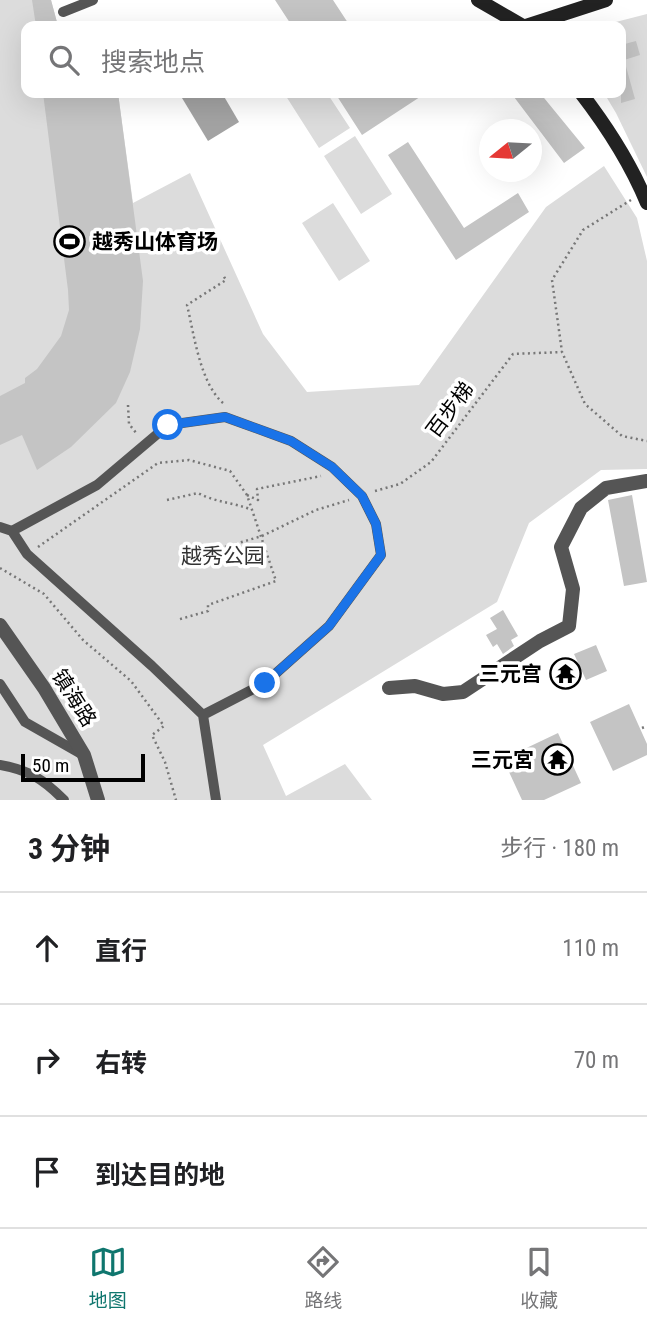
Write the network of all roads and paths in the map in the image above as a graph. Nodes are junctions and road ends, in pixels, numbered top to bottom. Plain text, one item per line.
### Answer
1 (93, 0) edge
2 (478, 0) edge
3 (606, 0) edge
4 (64, 12) dead end
5 (515, 21) edge
6 (540, 21) edge
7 (585, 98) edge
8 (645, 198) edge
9 (223, 275) dead end
10 (562, 352) junction
11 (128, 405) dead end
12 (226, 407) dead end
13 (647, 441) edge
14 (145, 444) junction
15 (332, 467) junction
16 (647, 481) edge
17 (247, 495) junction
18 (362, 496) junction
19 (167, 500) dead end
20 (252, 510) junction
21 (0, 527) edge
22 (12, 531) junction
23 (262, 537) junction
24 (225, 547) dead end
25 (27, 554) junction
26 (0, 568) edge
27 (177, 620) dead end
28 (0, 625) edge
29 (0, 684) edge
30 (390, 688) dead end
31 (202, 715) junction
32 (647, 726) edge
33 (642, 728) dead end
34 (84, 755) junction
35 (0, 765) edge
36 (64, 800) edge
37 (98, 800) edge
38 (176, 800) edge
39 (216, 800) edge

1 - 4 lane
2 - 5 street
3 - 6 street
7 - 8 street
8 - 10 path
9 - 12 path
10 - 13 path
10 - 18 path, 百步梯
11 - 14 path
14 - 15 lane
14 - 22 lane
15 - 17 path
15 - 18 lane
16 - 30 street
17 - 20 path
17 - 25 path
18 - 23 path
18 - 31 lane
19 - 20 path
20 - 23 path
21 - 22 lane
22 - 25 lane
23 - 24 path
23 - 27 path
25 - 31 lane
26 - 38 path
28 - 34 street, 镇海路
29 - 34 lane
31 - 39 lane
32 - 33 path
34 - 37 street, 镇海路
35 - 36 lane

